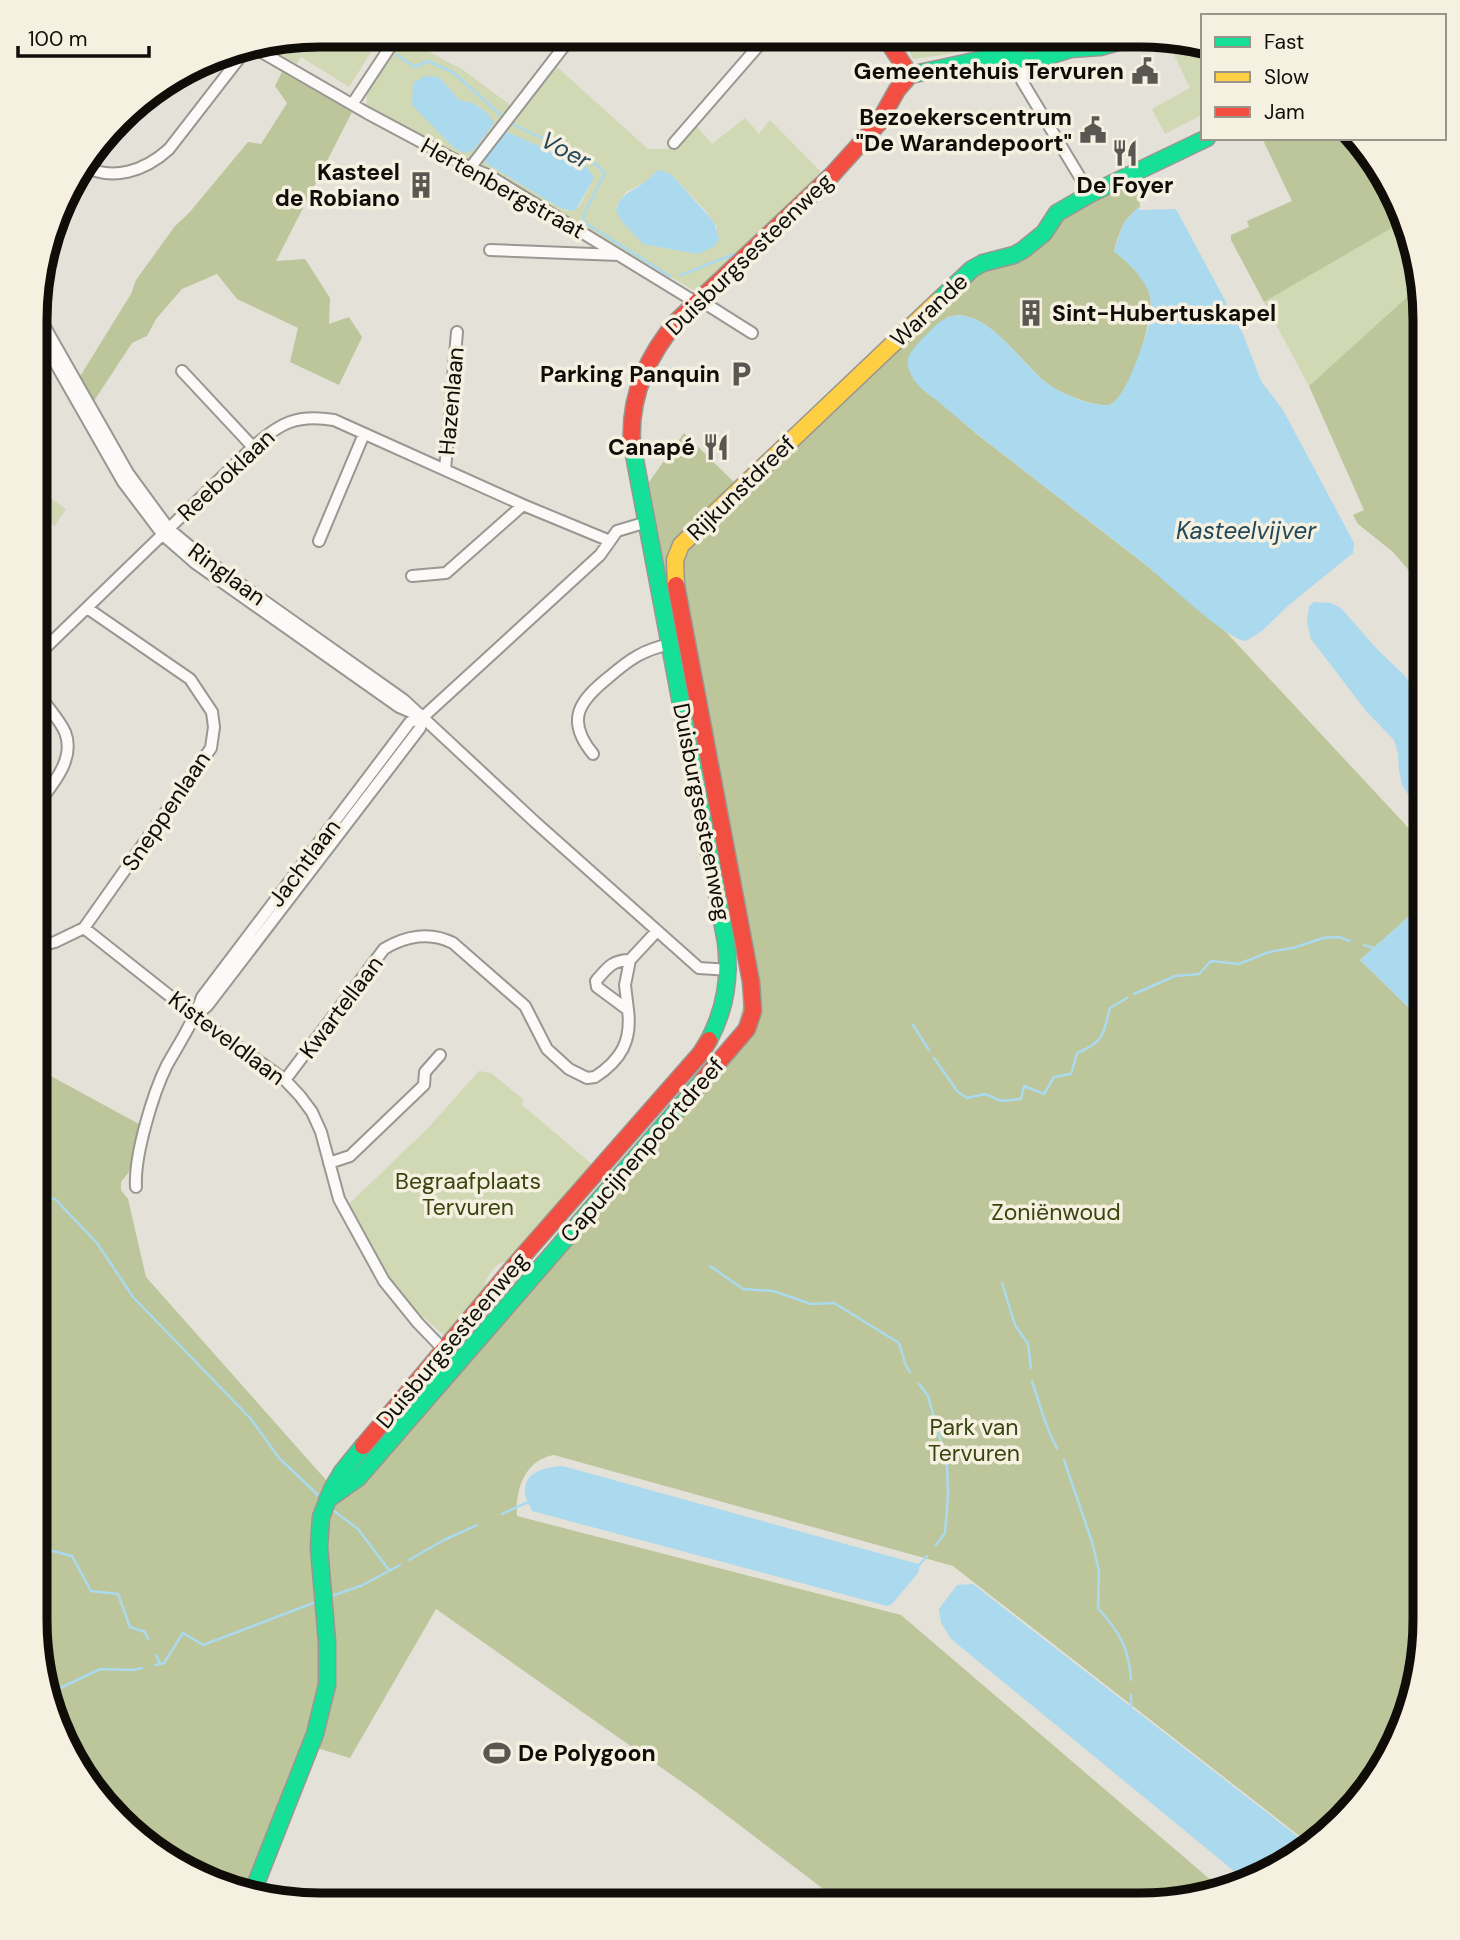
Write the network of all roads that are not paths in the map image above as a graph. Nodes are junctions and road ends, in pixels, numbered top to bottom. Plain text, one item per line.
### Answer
1 (390, 47) edge
2 (563, 47) edge
3 (757, 47) edge
4 (892, 47) edge
5 (1062, 47) edge
6 (262, 53) edge
7 (240, 60) edge
8 (1022, 61) junction
9 (910, 75) junction
10 (353, 103) junction
11 (1203, 140) edge
12 (674, 143) dead end
13 (470, 168) junction
14 (93, 169) edge
15 (1090, 194) junction
16 (490, 250) dead end
17 (619, 255) junction
18 (697, 303) junction
19 (47, 331) edge
20 (457, 332) dead end
21 (752, 333) dead end
22 (47, 349) edge
23 (870, 366) joint
24 (182, 372) dead end
25 (364, 434) junction
26 (253, 447) junction
27 (445, 470) junction
28 (523, 505) junction
29 (647, 522) junction
30 (166, 532) junction
31 (319, 541) dead end
32 (610, 541) junction
33 (412, 576) dead end
34 (87, 608) junction
35 (670, 644) junction
36 (47, 646) edge
37 (47, 705) edge
38 (422, 718) junction
39 (593, 754) dead end
40 (47, 791) edge
41 (84, 928) junction
42 (657, 931) junction
43 (47, 944) edge
44 (630, 960) junction
45 (730, 970) junction
46 (628, 1010) junction
47 (753, 1011) joint
48 (195, 1016) junction
49 (440, 1055) dead end
50 (285, 1080) junction
51 (329, 1163) junction
52 (136, 1187) dead end
53 (444, 1350) junction
54 (326, 1501) junction
55 (256, 1885) edge

1 - 10 street
2 - 13 street
3 - 12 street
4 - 9 street
5 - 8 street
6 - 10 street, Hertenbergstraat
7 - 14 street
8 - 9 street
8 - 15 street
9 - 18 street, Duisburgsesteenweg
10 - 13 street, Hertenbergstraat
11 - 15 street, Warande
13 - 17 street, Hertenbergstraat
15 - 23 street, Warande
16 - 17 street
17 - 18 street, Hertenbergstraat
18 - 21 street, Hertenbergstraat
18 - 29 street, Duisburgsesteenweg
19 - 30 street, Ringlaan
20 - 27 street, Hazenlaan
22 - 30 street, Ringlaan
23 - 47 street, Rijkunstdreef
24 - 26 street
25 - 26 street, Reeboklaan
25 - 27 street, Reeboklaan
25 - 31 street
26 - 30 street, Reeboklaan
27 - 28 street, Reeboklaan
28 - 32 street, Reeboklaan
28 - 33 street
29 - 32 street, Jachtlaan
29 - 35 street, Duisburgsesteenweg
30 - 34 street, Reeboklaan
30 - 38 street, Ringlaan
32 - 38 street, Jachtlaan
34 - 36 street, Reeboklaan
34 - 41 street, Sneppenlaan
35 - 39 street
35 - 45 street, Duisburgsesteenweg
37 - 40 street
38 - 42 street, Ringlaan
38 - 48 street, Jachtlaan
41 - 43 street, Sneppenlaan
41 - 48 street, Kisteveldlaan
42 - 44 street
42 - 45 street, Ringlaan
44 - 46 street, Kwartellaan
44 - 46 street
45 - 53 street, Duisburgsesteenweg
46 - 50 street, Kwartellaan
47 - 54 street, Capucijnenpoortdreef
48 - 50 street, Kisteveldlaan
48 - 52 street, Jachtlaan
49 - 51 street
50 - 51 street, Kisteveldlaan
51 - 53 street, Kisteveldlaan
53 - 54 street, Duisburgsesteenweg
54 - 55 street, Duisburgsesteenweg

